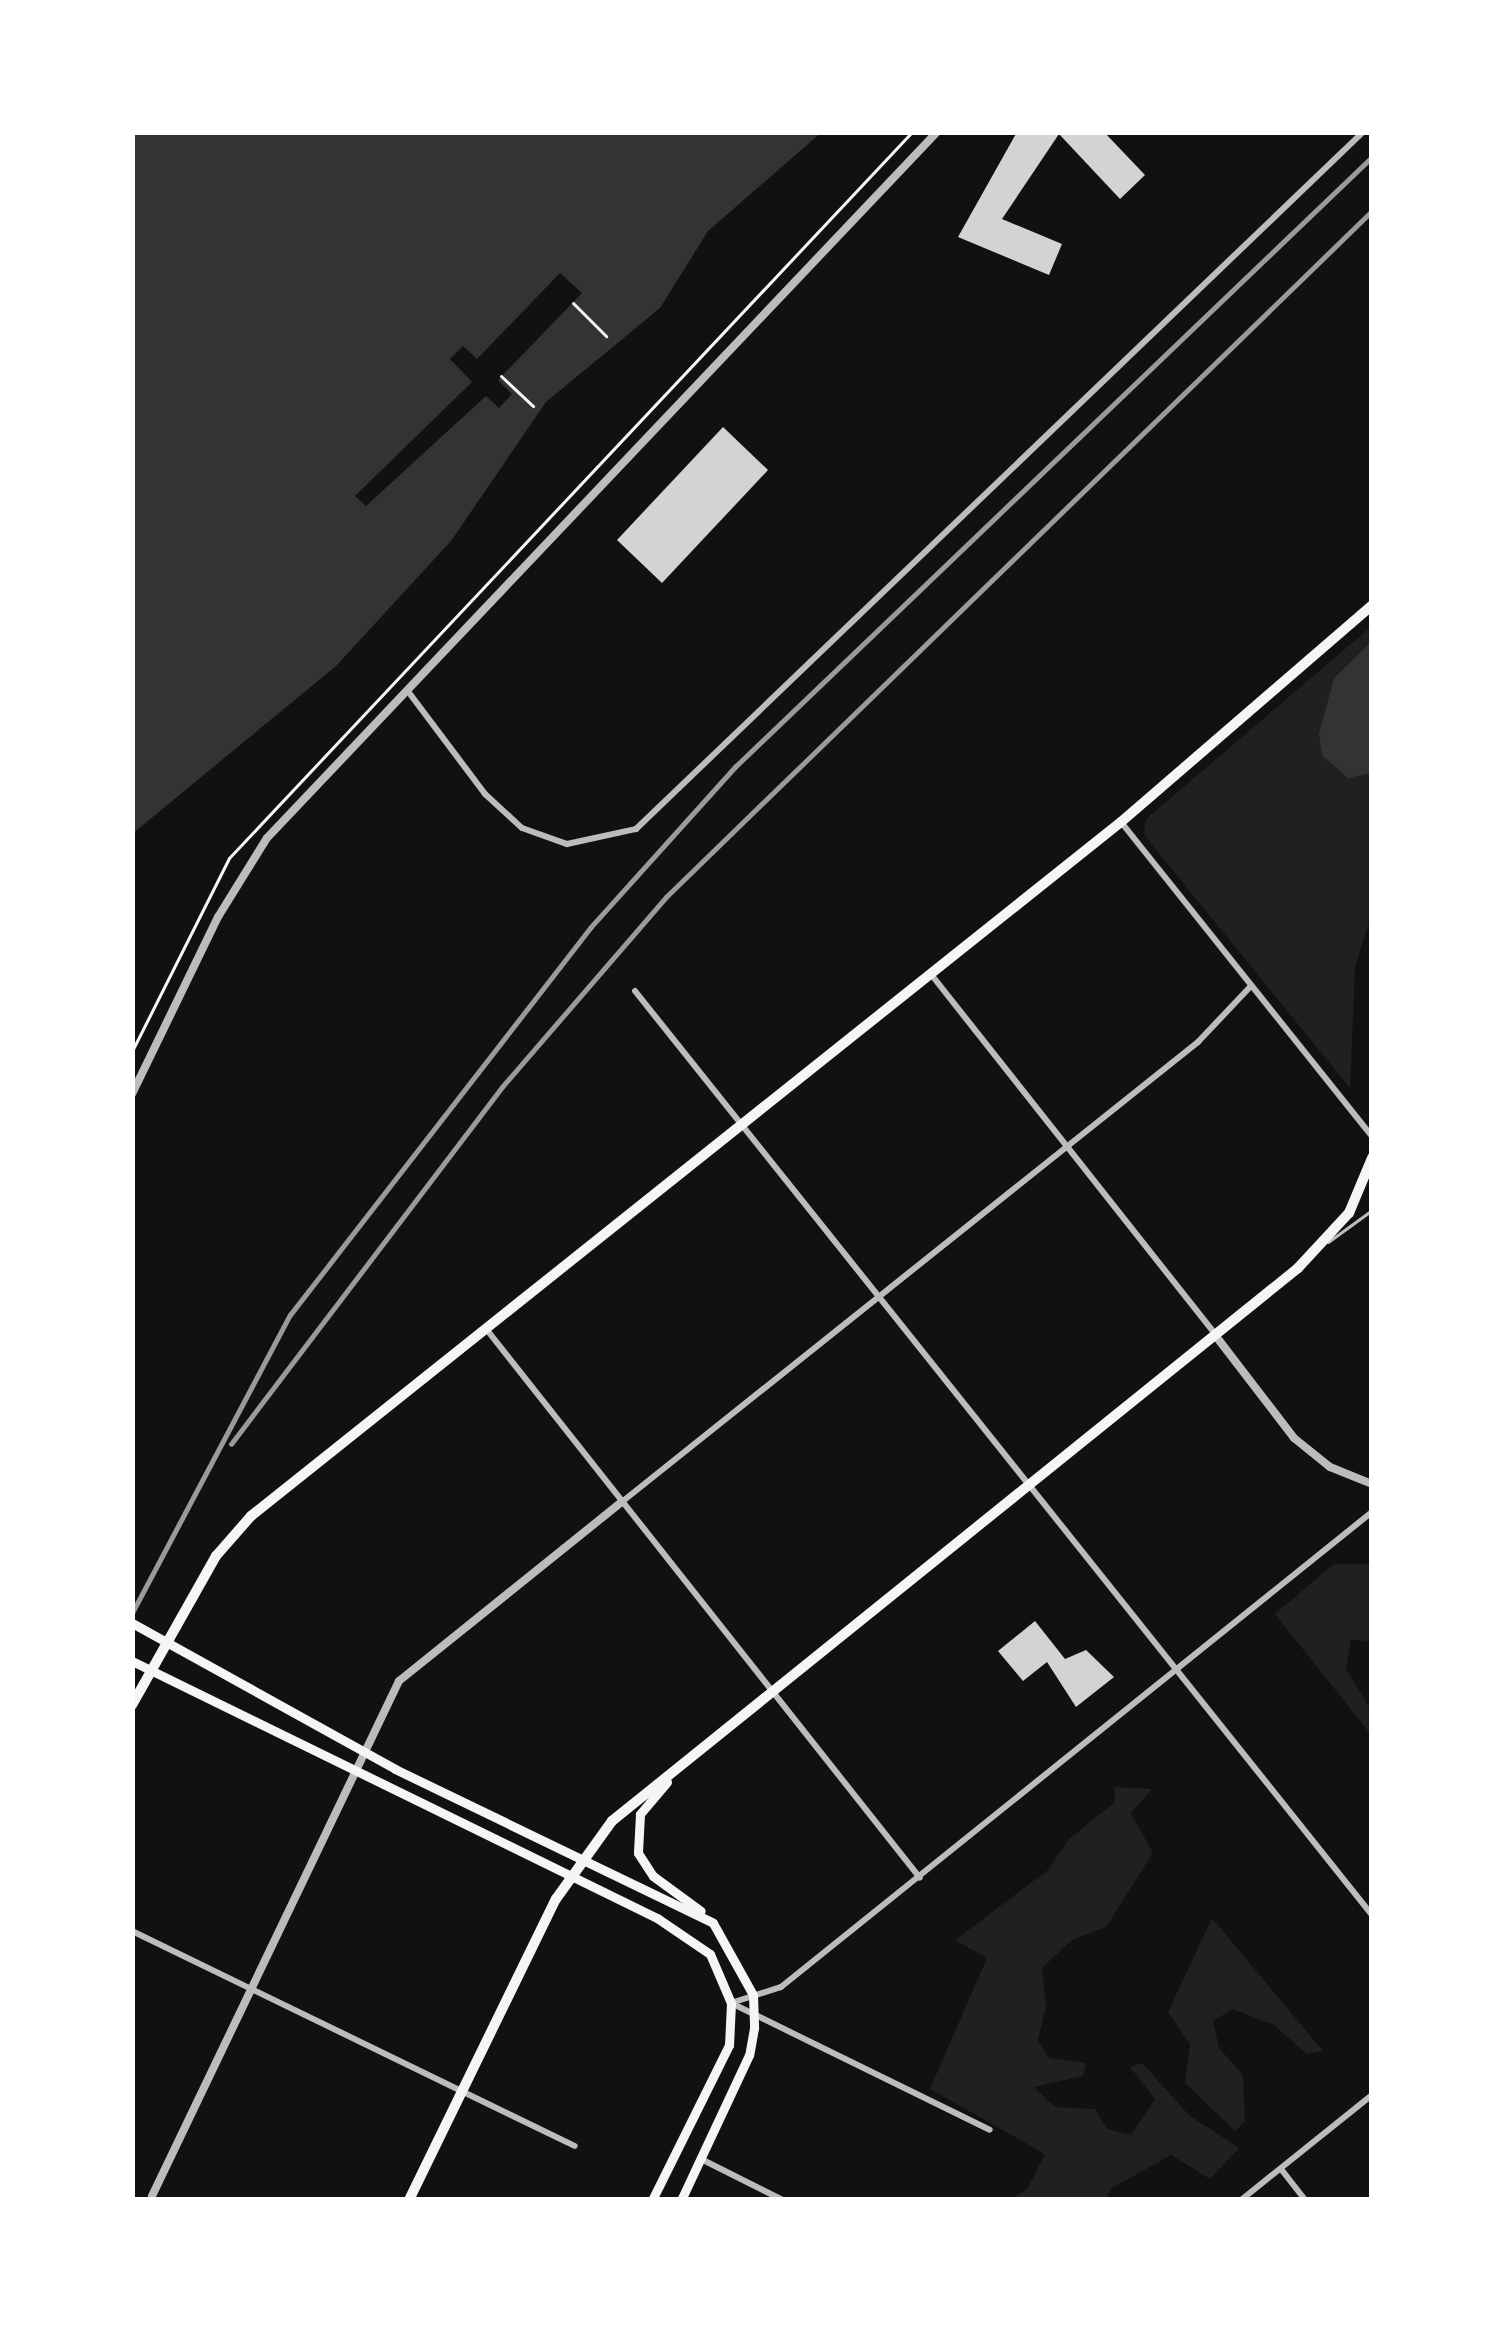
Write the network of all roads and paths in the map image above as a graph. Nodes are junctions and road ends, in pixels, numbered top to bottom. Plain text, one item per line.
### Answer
1 (937, 132) edge
2 (1364, 132) edge
3 (573, 303) dead end
4 (606, 336) dead end
5 (501, 376) dead end
6 (533, 406) dead end
7 (1372, 605) edge
8 (406, 691) junction
9 (1120, 822) junction
10 (931, 974) junction
11 (1250, 987) junction
12 (635, 991) dead end
13 (132, 1094) edge
14 (742, 1123) junction
15 (1372, 1136) edge
16 (1067, 1145) junction
17 (1372, 1158) edge
18 (1372, 1210) edge
19 (1318, 1251) junction
20 (879, 1296) junction
21 (485, 1328) junction
22 (1214, 1334) junction
23 (1028, 1484) junction
24 (1372, 1484) edge
25 (622, 1502) junction
26 (1372, 1512) edge
27 (132, 1623) edge
28 (170, 1642) junction
29 (132, 1660) edge
30 (154, 1671) junction
31 (1177, 1671) junction
32 (771, 1688) junction
33 (132, 1705) edge
34 (707, 1740) junction
35 (364, 1750) junction
36 (352, 1774) junction
37 (584, 1857) junction
38 (571, 1877) junction
39 (920, 1878) junction
40 (1372, 1915) edge
41 (713, 1923) junction
42 (132, 1931) edge
43 (248, 1986) junction
44 (753, 1995) junction
45 (731, 2003) junction
46 (754, 2014) junction
47 (463, 2090) junction
48 (1372, 2095) edge
49 (990, 2130) dead end
50 (574, 2146) dead end
51 (701, 2159) junction
52 (1281, 2169) junction
53 (154, 2198) edge
54 (410, 2200) edge
55 (652, 2200) edge
56 (681, 2200) edge
57 (783, 2200) edge
58 (1240, 2200) edge
59 (1305, 2200) edge

1 - 8 street
2 - 8 street
3 - 4 path
5 - 6 path
7 - 9 main road
8 - 13 street
9 - 10 main road
9 - 11 street
10 - 14 main road
10 - 16 street
11 - 15 street
11 - 16 street
12 - 14 street
14 - 20 street
14 - 21 main road
16 - 20 street
16 - 22 street
17 - 19 main road
18 - 19 lane
19 - 22 main road
20 - 23 street
20 - 25 street
21 - 25 street
21 - 28 main road
22 - 23 main road
22 - 24 street
23 - 31 street
23 - 32 main road
25 - 32 street
25 - 35 street
26 - 31 street
27 - 28 main road
28 - 30 main road
28 - 35 main road
29 - 30 main road
30 - 33 main road
30 - 36 main road
31 - 39 street
31 - 40 street
32 - 34 main road
32 - 39 street
34 - 37 main road
34 - 41 main road
35 - 36 street
35 - 37 main road
36 - 38 main road
36 - 43 street
37 - 38 main road
37 - 41 main road
38 - 45 main road
38 - 47 main road
39 - 44 street
41 - 44 main road
42 - 43 street
43 - 47 street
43 - 53 street
44 - 45 street
44 - 46 main road
45 - 46 street
45 - 55 main road
46 - 49 street
46 - 51 main road
47 - 50 street
47 - 54 main road
48 - 52 street
51 - 56 main road
51 - 57 street
52 - 58 street
52 - 59 street

